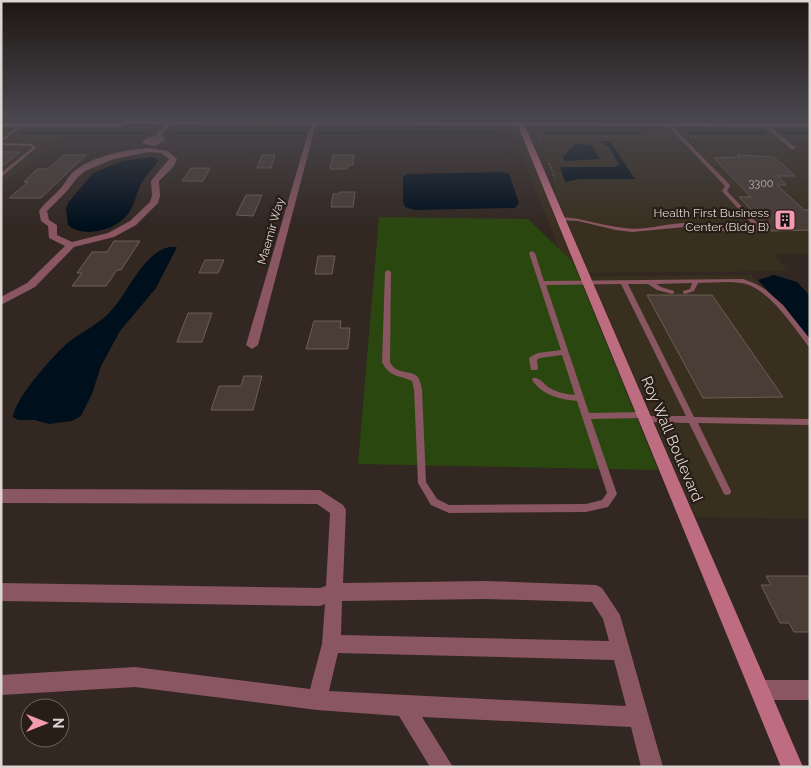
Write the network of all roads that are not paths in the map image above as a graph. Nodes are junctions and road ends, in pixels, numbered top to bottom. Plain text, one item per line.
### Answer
1 (26, 155) edge
2 (124, 155) edge
3 (171, 155) edge
4 (305, 155) edge
5 (534, 155) edge
6 (698, 155) edge
7 (1, 176) edge
8 (561, 219) junction
9 (72, 245) junction
10 (532, 253) dead end
11 (388, 272) dead end
12 (650, 282) junction
13 (696, 282) junction
14 (588, 283) junction
15 (624, 283) junction
16 (542, 284) junction
17 (672, 292) dead end
18 (685, 292) dead end
19 (1, 302) edge
20 (810, 344) edge
21 (252, 345) dead end
22 (565, 352) junction
23 (534, 368) dead end
24 (536, 380) dead end
25 (581, 399) junction
26 (586, 416) junction
27 (645, 417) junction
28 (691, 420) junction
29 (810, 422) edge
30 (727, 491) dead end
31 (1, 496) edge
32 (1, 592) edge
33 (334, 592) junction
34 (331, 644) junction
35 (621, 651) junction
36 (1, 685) edge
37 (760, 690) junction
38 (810, 690) edge
39 (317, 700) junction
40 (404, 706) junction
41 (639, 718) junction
42 (442, 767) edge
43 (652, 767) edge
44 (792, 767) edge

1 - 7 lane
2 - 9 street
3 - 9 street
4 - 21 street, Maemir Way
5 - 8 main road, Roy Wall Boulevard
6 - 8 lane
8 - 14 main road, Roy Wall Boulevard
9 - 19 street
10 - 16 lane
11 - 26 lane
12 - 13 lane
12 - 15 lane
12 - 17 lane
13 - 18 lane
13 - 20 lane
14 - 15 lane
14 - 16 lane
14 - 27 main road, Roy Wall Boulevard
15 - 28 lane
16 - 22 lane
22 - 23 lane
22 - 25 lane
24 - 25 lane
25 - 26 lane
26 - 27 lane
27 - 28 lane
27 - 37 main road, Roy Wall Boulevard
28 - 29 lane
28 - 30 lane
31 - 33 street
32 - 33 street
33 - 34 street
33 - 35 street
34 - 35 street
34 - 39 street
35 - 41 street
36 - 39 street
37 - 38 street
37 - 44 main road, Roy Wall Boulevard
39 - 40 street
40 - 41 street
40 - 42 street
41 - 43 street

